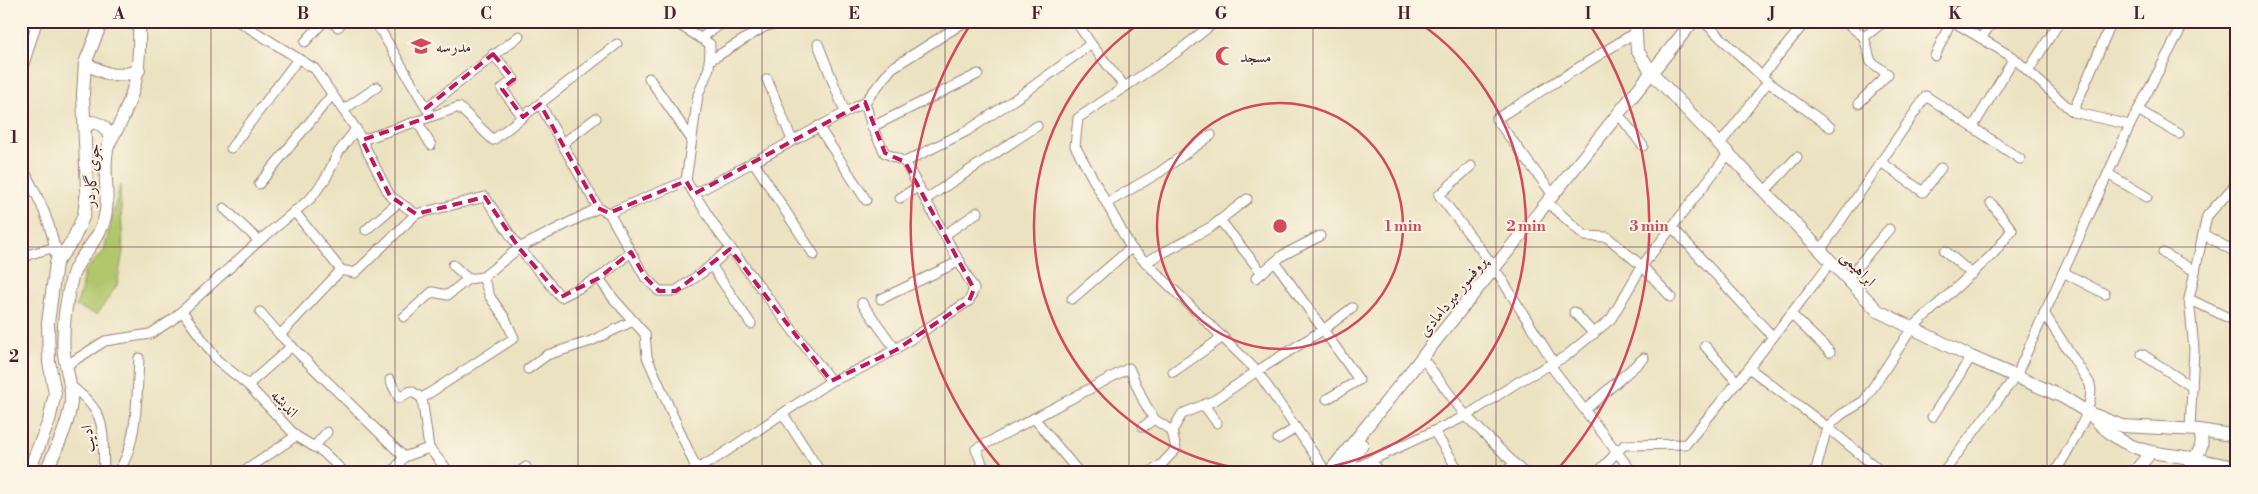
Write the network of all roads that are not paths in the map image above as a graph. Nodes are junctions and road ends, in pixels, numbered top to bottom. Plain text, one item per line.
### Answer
1 (102, 21) edge
2 (139, 21) edge
3 (238, 21) edge
4 (324, 21) edge
5 (331, 21) edge
6 (343, 21) edge
7 (375, 21) edge
8 (673, 21) edge
9 (725, 21) edge
10 (783, 21) edge
11 (966, 21) edge
12 (1076, 21) edge
13 (1216, 21) edge
14 (1693, 21) edge
15 (1703, 21) edge
16 (1806, 21) edge
17 (1844, 21) edge
18 (1885, 21) edge
19 (1951, 21) edge
20 (1993, 21) edge
21 (2060, 21) edge
22 (2112, 21) edge
23 (2185, 21) edge
24 (39, 22) edge
25 (21, 26) edge
26 (1635, 27) edge
27 (519, 36) dead end
28 (1864, 37) junction
29 (701, 38) junction
30 (1980, 38) junction
31 (305, 42) dead end
32 (617, 44) dead end
33 (818, 44) dead end
34 (1091, 44) junction
35 (493, 54) junction
36 (1934, 56) dead end
37 (2014, 58) junction
38 (298, 59) junction
39 (710, 60) junction
40 (84, 63) junction
41 (139, 70) junction
42 (2028, 71) junction
43 (21, 74) edge
44 (978, 74) dead end
45 (1655, 75) junction
46 (649, 78) dead end
47 (767, 79) dead end
48 (1765, 79) junction
49 (378, 87) dead end
50 (1124, 87) junction
51 (332, 95) junction
52 (865, 102) junction
53 (1858, 103) dead end
54 (540, 104) junction
55 (426, 108) junction
56 (343, 110) junction
57 (2138, 110) junction
58 (845, 112) junction
59 (2073, 112) junction
60 (432, 116) junction
61 (523, 117) junction
62 (596, 118) dead end
63 (1624, 120) junction
64 (417, 121) junction
65 (2130, 125) junction
66 (818, 126) junction
67 (1038, 126) dead end
68 (86, 127) junction
69 (872, 127) junction
70 (1830, 127) dead end
71 (1973, 127) junction
72 (356, 129) junction
73 (2179, 134) dead end
74 (1211, 135) dead end
75 (110, 138) junction
76 (362, 140) junction
77 (692, 140) junction
78 (792, 140) junction
79 (562, 144) junction
80 (431, 146) dead end
81 (1643, 146) dead end
82 (231, 148) dead end
83 (1725, 149) junction
84 (1797, 157) dead end
85 (2020, 159) dead end
86 (753, 161) junction
87 (905, 162) junction
88 (1881, 162) junction
89 (1471, 166) dead end
90 (22, 168) edge
91 (1941, 168) dead end
92 (2108, 174) junction
93 (686, 181) junction
94 (259, 184) dead end
95 (2237, 184) edge
96 (919, 186) junction
97 (1765, 191) junction
98 (694, 194) junction
99 (2147, 197) dead end
100 (900, 198) dead end
101 (926, 199) junction
102 (1247, 199) dead end
103 (866, 200) dead end
104 (1553, 201) junction
105 (399, 202) junction
106 (1106, 203) junction
107 (1991, 203) dead end
108 (224, 208) dead end
109 (598, 208) junction
110 (294, 212) junction
111 (978, 212) dead end
112 (609, 213) junction
113 (416, 214) junction
114 (1220, 220) junction
115 (1672, 227) junction
116 (1889, 229) dead end
117 (366, 230) dead end
118 (946, 234) junction
119 (2203, 234) junction
120 (1320, 236) dead end
121 (259, 241) junction
122 (56, 247) junction
123 (519, 248) junction
124 (730, 248) junction
125 (1131, 248) junction
126 (1945, 250) dead end
127 (1820, 251) junction
128 (631, 252) junction
129 (2163, 253) dead end
130 (2237, 253) edge
131 (814, 255) dead end
132 (21, 261) edge
133 (960, 261) junction
134 (1146, 262) junction
135 (1275, 262) junction
136 (1831, 262) junction
137 (56, 263) junction
138 (453, 265) dead end
139 (710, 265) junction
140 (1642, 266) junction
141 (341, 270) junction
142 (1497, 272) junction
143 (2063, 272) junction
144 (2195, 272) junction
145 (1972, 274) junction
146 (483, 277) junction
147 (599, 278) junction
148 (468, 279) junction
149 (1847, 279) junction
150 (2105, 294) dead end
151 (1671, 297) dead end
152 (881, 299) dead end
153 (1072, 299) dead end
154 (2189, 299) junction
155 (862, 303) dead end
156 (1352, 308) dead end
157 (182, 311) junction
158 (260, 312) dead end
159 (1574, 312) dead end
160 (2044, 313) junction
161 (1791, 314) junction
162 (404, 317) dead end
163 (633, 321) junction
164 (2237, 322) edge
165 (752, 324) dead end
166 (1912, 328) junction
167 (1324, 330) junction
168 (280, 334) junction
169 (1594, 334) junction
170 (1223, 337) junction
171 (1773, 337) junction
172 (292, 346) junction
173 (1705, 346) dead end
174 (896, 350) junction
175 (1830, 352) dead end
176 (2142, 354) dead end
177 (1971, 357) junction
178 (139, 358) dead end
179 (1644, 358) dead end
180 (1424, 362) junction
181 (1552, 364) junction
182 (67, 365) junction
183 (528, 368) dead end
184 (1749, 368) junction
185 (1257, 371) junction
186 (1173, 372) dead end
187 (2016, 376) junction
188 (390, 380) dead end
189 (831, 381) junction
190 (1737, 382) junction
191 (248, 385) junction
192 (71, 386) junction
193 (2192, 387) junction
194 (422, 398) junction
195 (1327, 399) dead end
196 (1204, 405) junction
197 (1585, 410) junction
198 (2087, 412) junction
199 (783, 414) junction
200 (1466, 416) junction
201 (1932, 417) dead end
202 (1034, 418) junction
203 (1154, 419) junction
204 (1217, 423) dead end
205 (1142, 427) dead end
206 (1827, 427) junction
207 (1296, 428) junction
208 (1172, 430) junction
209 (2194, 430) junction
210 (1434, 431) junction
211 (327, 432) dead end
212 (296, 436) junction
213 (2237, 436) edge
214 (1278, 439) dead end
215 (314, 447) junction
216 (430, 448) junction
217 (1618, 451) junction
218 (2150, 453) junction
219 (404, 456) junction
220 (2193, 459) junction
221 (1371, 460) junction
222 (1514, 464) junction
223 (526, 467) dead end
224 (2237, 467) edge
225 (1457, 468) dead end
226 (692, 470) edge
227 (1076, 470) dead end
228 (28, 473) edge
229 (45, 473) edge
230 (104, 473) edge
231 (117, 473) edge
232 (242, 473) edge
233 (345, 473) edge
234 (392, 473) edge
235 (450, 473) edge
236 (518, 473) edge
237 (821, 473) edge
238 (986, 473) edge
239 (1148, 473) edge
240 (1328, 473) edge
241 (1342, 473) edge
242 (1379, 473) edge
243 (1504, 473) edge
244 (1524, 473) edge
245 (1597, 473) edge
246 (1634, 473) edge
247 (1812, 473) edge
248 (1883, 473) edge
249 (1943, 473) edge
250 (2055, 473) edge
251 (2134, 473) edge
252 (2184, 473) edge
253 (2232, 473) edge

1 - 40 main road, جوی گاردر
2 - 41 main road, جوی گاردر
3 - 38 street
4 - 31 street
5 - 6 street
7 - 55 street
8 - 29 street
9 - 29 street
10 - 39 street
11 - 52 street
12 - 34 street
13 - 50 street
14 - 45 main road, پروفسور میردامادی
15 - 45 main road, پروفسور میردامادی
15 - 48 street
16 - 48 street
17 - 28 street
18 - 28 street
19 - 30 street
19 - 36 street
20 - 30 street
21 - 42 street
22 - 59 street
23 - 57 street
24 - 25 street
24 - 43 street
26 - 45 main road, ابراهیمی
26 - 104 street
27 - 35 street
28 - 53 street
29 - 39 street
30 - 37 street
32 - 54 street
33 - 58 street
34 - 50 street
34 - 87 street
35 - 55 street
35 - 61 street
37 - 42 street
37 - 71 street
38 - 51 street
38 - 82 street
39 - 77 street
40 - 41 main road
40 - 68 main road, جوی گاردر
41 - 75 main road, جوی گاردر
42 - 59 street
44 - 69 street
45 - 63 main road, پروفسور میردامادی
45 - 83 main road, ابراهیمی
45 - 104 main road, پروفسور میردامادی
46 - 77 street
47 - 78 street
48 - 70 street
48 - 83 street
49 - 56 street
50 - 106 street
51 - 56 street
51 - 94 street
52 - 58 street
52 - 69 street
54 - 61 street
54 - 79 street
55 - 60 street
56 - 72 street
57 - 65 street
57 - 73 street
58 - 66 street
59 - 65 street
60 - 61 street
60 - 64 street
62 - 79 street
63 - 81 street
63 - 104 main road, پروفسور میردامادی
64 - 76 street
64 - 80 street
65 - 92 street
66 - 78 street
66 - 103 street
67 - 101 street
68 - 75 main road
68 - 137 main road, جوی گاردر
69 - 87 street
71 - 85 street
71 - 88 street
72 - 76 street
72 - 110 street
74 - 106 street
75 - 182 main road, جوی گاردر
76 - 105 street
77 - 93 street
78 - 86 street
79 - 109 street
83 - 97 main road, ابراهیمی
83 - 115 street
84 - 97 street
86 - 98 street
86 - 131 street
87 - 96 street
88 - 91 street
88 - 127 street
89 - 142 street
90 - 122 street
92 - 99 street
92 - 143 street
93 - 98 street
93 - 112 street
95 - 119 street
96 - 100 street
96 - 101 street
97 - 127 main road, ابراهیمی
98 - 124 street
101 - 118 street
102 - 114 street
104 - 140 street
104 - 142 main road, پروفسور میردامادی
105 - 113 street
105 - 117 street
106 - 125 street
107 - 145 street
108 - 121 street
109 - 112 street
109 - 123 street
110 - 121 street
110 - 141 street
111 - 118 street
112 - 128 street
113 - 123 street
113 - 141 street
114 - 134 street
114 - 135 street
115 - 140 street
115 - 171 street
116 - 149 street
118 - 133 street
119 - 130 street
119 - 144 street
120 - 135 street
121 - 157 street
122 - 132 street
122 - 137 street
123 - 146 street
123 - 147 street
124 - 139 street
124 - 189 street
125 - 134 street
125 - 153 street
126 - 145 street
127 - 136 main road, ابراهیمی
128 - 139 street
128 - 147 street
129 - 144 street
133 - 152 street
133 - 174 street
134 - 170 street
135 - 167 street
136 - 149 main road, ابراهیمی
136 - 161 street
137 - 228 main road, جوی گاردر
138 - 148 street
139 - 165 street
140 - 151 street
140 - 169 street
141 - 168 street
142 - 180 main road, پروفسور میردامادی
142 - 181 street
143 - 150 street
143 - 160 street
144 - 154 street
145 - 166 street
146 - 148 street
146 - 194 street
147 - 163 street
148 - 162 street
149 - 166 main road, ابراهیمی
154 - 164 street
154 - 193 street
155 - 174 street
156 - 167 street
157 - 182 street
157 - 191 street
158 - 168 street
159 - 169 street
160 - 187 street
160 - 198 street
161 - 171 street
161 - 175 street
163 - 183 street
163 - 226 street
166 - 177 main road, ابراهیمی
166 - 206 street
167 - 185 street
167 - 195 street
168 - 172 street
169 - 181 street
170 - 185 street
170 - 186 street
171 - 184 street
172 - 191 street, اندیشه
172 - 219 street
173 - 190 street
174 - 189 street
176 - 193 street
177 - 187 main road, ابراهیمی
177 - 201 street
178 - 231 street
179 - 197 street
180 - 200 street
180 - 240 main road, پروفسور میردامادی
180 - 241 main road, پروفسور میردامادی
181 - 197 street
181 - 200 street
182 - 192 main road, جوی گاردر
184 - 190 street
184 - 206 street
185 - 196 street
185 - 207 street
187 - 198 main road, ابراهیمی
187 - 249 street
188 - 194 street
189 - 199 street
190 - 217 street
191 - 212 street, اندیشه
192 - 229 main road, جوی گاردر
192 - 230 street, ادیب
193 - 209 street
194 - 216 street
196 - 204 street
196 - 208 street
197 - 217 street
198 - 209 main road
198 - 218 main road
198 - 250 street
199 - 226 street
199 - 237 street
200 - 210 street
200 - 222 street
202 - 203 street
202 - 227 street
202 - 238 street
203 - 205 street
203 - 208 street
206 - 247 street
206 - 248 street
207 - 214 street
207 - 240 street
208 - 239 street
209 - 213 main road
209 - 220 main road
210 - 221 street
210 - 225 street
211 - 215 street
212 - 215 street
212 - 232 street, اندیشه
215 - 233 street
216 - 219 street
216 - 235 street
217 - 245 street
217 - 246 street
218 - 220 main road
218 - 251 main road
219 - 234 street
220 - 224 main road
220 - 252 street
221 - 241 street
221 - 242 street
222 - 243 street
222 - 244 street
223 - 236 street
224 - 253 street

